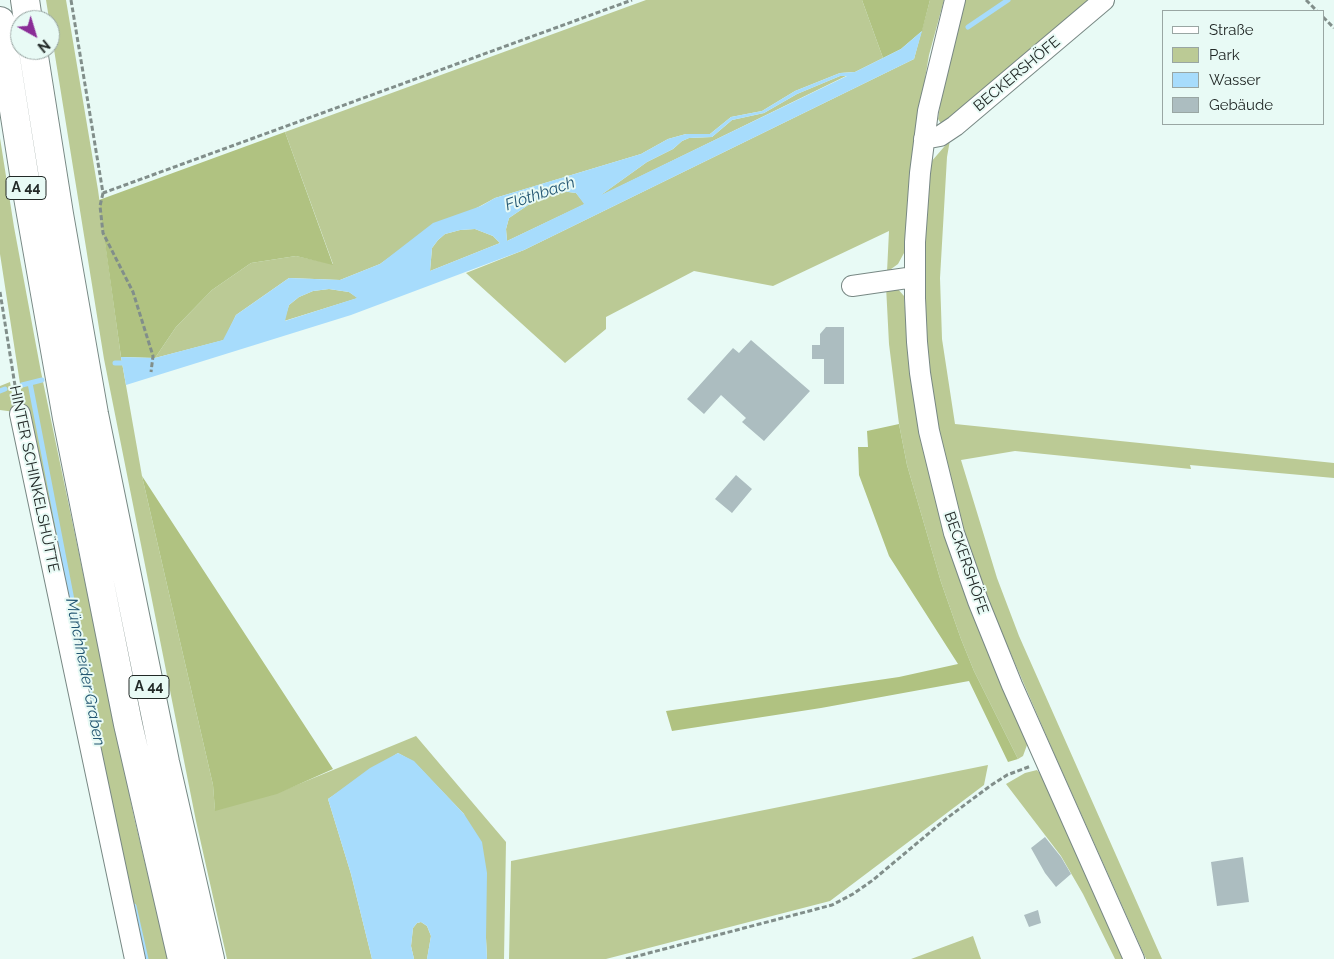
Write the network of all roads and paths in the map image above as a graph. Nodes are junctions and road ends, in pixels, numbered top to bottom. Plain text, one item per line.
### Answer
1 (71, 0) edge
2 (632, 0) edge
3 (955, 0) edge
4 (1104, 0) edge
5 (1306, 0) edge
6 (1316, 10) edge
7 (1324, 18) edge
8 (0, 21) edge
9 (1334, 28) edge
10 (35, 60) edge
11 (924, 139) junction
12 (103, 193) junction
13 (914, 277) junction
14 (852, 286) dead end
15 (0, 292) edge
16 (151, 372) dead end
17 (20, 414) joint
18 (1046, 762) junction
19 (135, 959) edge
20 (182, 959) edge
21 (210, 959) edge
22 (626, 959) edge
23 (1134, 959) edge

1 - 12 path
2 - 12 path
3 - 11 street, BECKERSHÖFE
4 - 11 street, BECKERSHÖFE
5 - 6 path
7 - 9 path
8 - 20 highway, A 44
10 - 21 highway, A 44
11 - 13 street, BECKERSHÖFE
12 - 16 path
13 - 14 street
13 - 18 street, BECKERSHÖFE
15 - 17 path, HINTER SCHINKELSHÜTTE
17 - 19 street, HINTER SCHINKELSHÜTTE
18 - 22 path
18 - 23 street, BECKERSHÖFE

